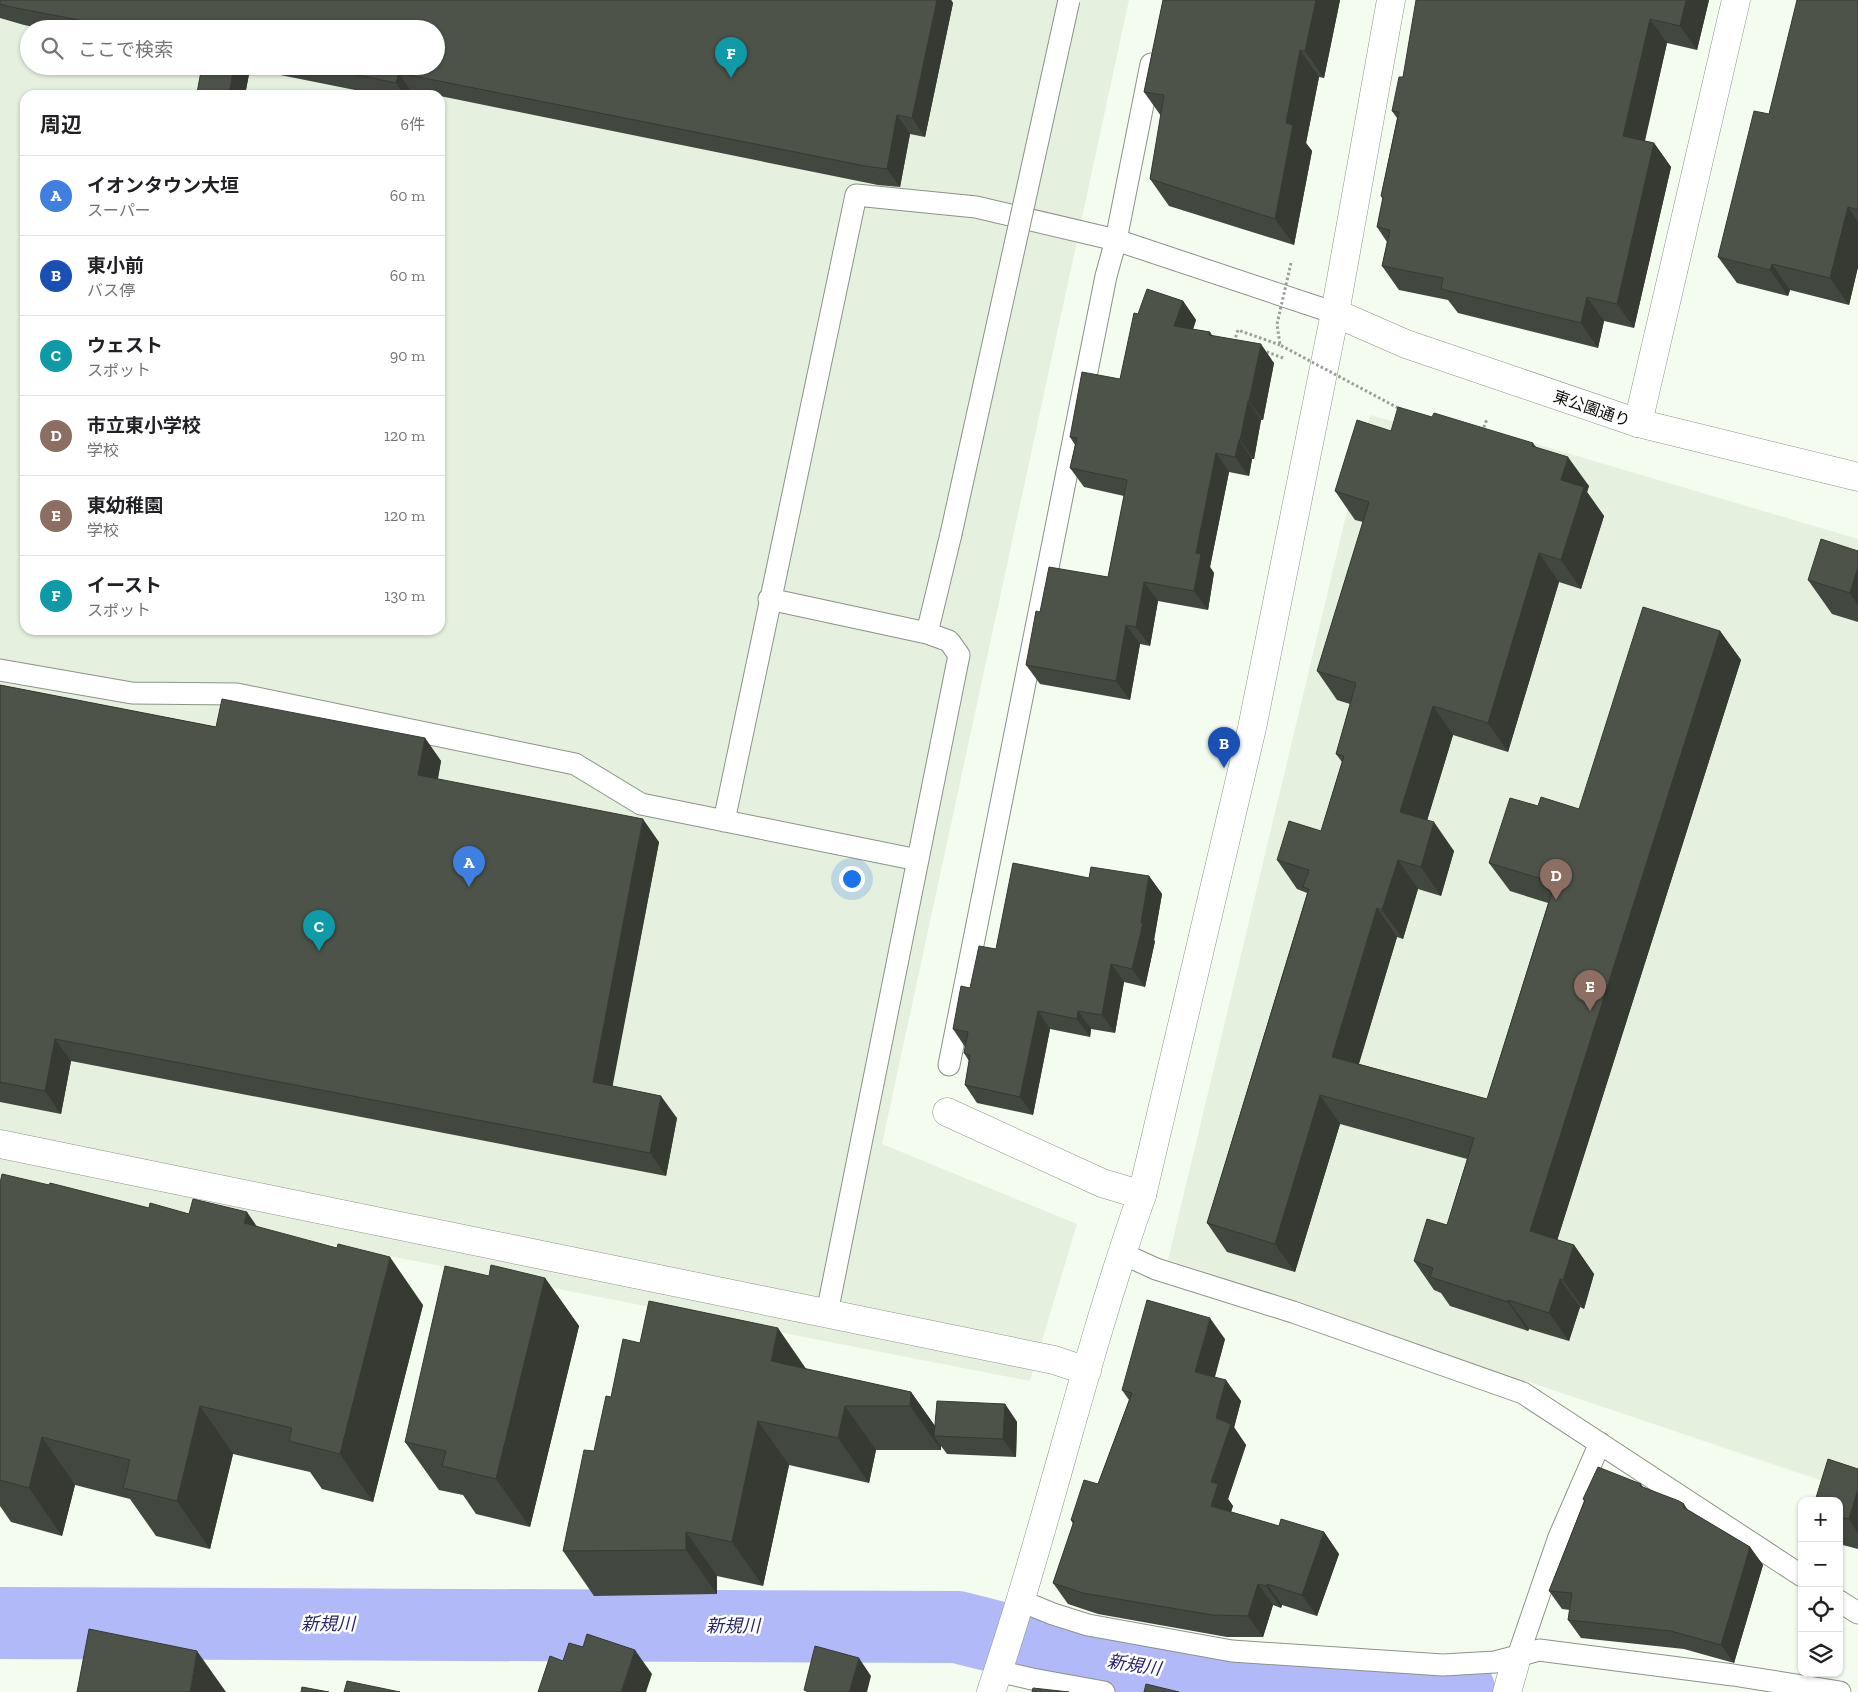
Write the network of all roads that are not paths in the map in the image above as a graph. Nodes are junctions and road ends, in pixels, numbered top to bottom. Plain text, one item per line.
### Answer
1 (1069, 0) edge
2 (1391, 0) edge
3 (1736, 0) edge
4 (1154, 48) edge
5 (1116, 240) junction
6 (1335, 314) junction
7 (1638, 423) junction
8 (1858, 478) edge
9 (770, 599) junction
10 (927, 633) junction
11 (0, 670) edge
12 (724, 821) junction
13 (918, 860) junction
14 (949, 1065) dead end
15 (947, 1112) dead end
16 (0, 1144) edge
17 (1142, 1195) junction
18 (1121, 1253) junction
19 (827, 1313) junction
20 (1087, 1372) junction
21 (1600, 1443) junction
22 (1798, 1573) edge
23 (1843, 1604) edge
24 (1018, 1608) junction
25 (1858, 1613) edge
26 (1517, 1660) junction
27 (996, 1675) edge
28 (1104, 1692) edge
29 (1507, 1692) edge
30 (1840, 1692) edge

1 - 10 lane, bridge
2 - 6 street
3 - 7 street
4 - 5 lane
5 - 6 lane
5 - 9 lane
5 - 14 lane
6 - 7 street, 東公園通り
6 - 17 street
7 - 8 street, 東公園通り
9 - 10 lane
9 - 12 lane
10 - 13 lane
11 - 12 lane
12 - 13 lane
13 - 19 lane
15 - 17 street
16 - 19 street
17 - 18 street
18 - 20 street
18 - 21 lane
19 - 20 street
20 - 24 street
21 - 22 lane
21 - 26 lane
23 - 25 lane
24 - 26 lane
24 - 27 street
26 - 29 street
26 - 30 lane
27 - 28 lane

